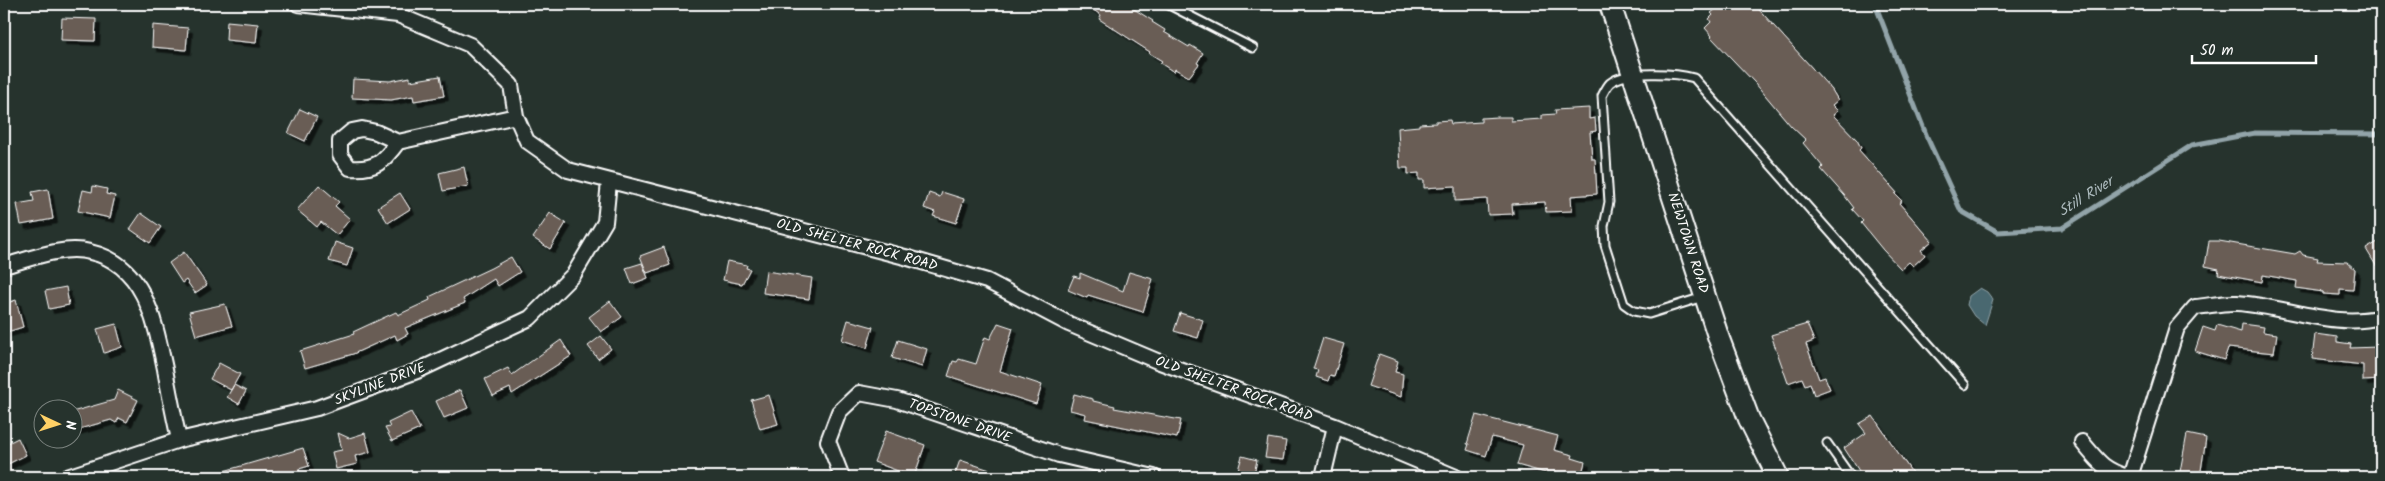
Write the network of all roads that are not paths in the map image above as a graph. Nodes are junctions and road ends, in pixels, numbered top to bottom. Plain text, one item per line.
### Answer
1 (298, 4) edge
2 (1167, 4) edge
3 (1610, 4) edge
4 (1253, 48) dead end
5 (1634, 75) junction
6 (516, 116) junction
7 (398, 142) dead end
8 (609, 182) junction
9 (4, 266) edge
10 (1706, 296) junction
11 (2381, 317) edge
12 (1965, 385) dead end
13 (1335, 426) junction
14 (179, 440) junction
15 (2082, 442) dead end
16 (1828, 443) dead end
17 (67, 477) edge
18 (842, 477) edge
19 (1154, 477) edge
20 (1323, 477) edge
21 (1456, 477) edge
22 (1778, 477) edge
23 (1851, 477) edge
24 (2128, 477) edge

1 - 6 street, OLD SHELTER ROCK ROAD
2 - 4 lane
3 - 5 main road, NEWTOWN ROAD
5 - 10 main road, NEWTOWN ROAD
5 - 10 lane
5 - 12 lane
6 - 7 street
6 - 8 street, OLD SHELTER ROCK ROAD
8 - 13 street, OLD SHELTER ROCK ROAD
8 - 14 street, SKYLINE DRIVE
9 - 14 street
10 - 22 main road, NEWTOWN ROAD
11 - 24 street
13 - 20 street
13 - 21 street, OLD SHELTER ROCK ROAD
14 - 17 street, SKYLINE DRIVE
15 - 24 street
16 - 23 lane
18 - 19 street, TOPSTONE DRIVE

